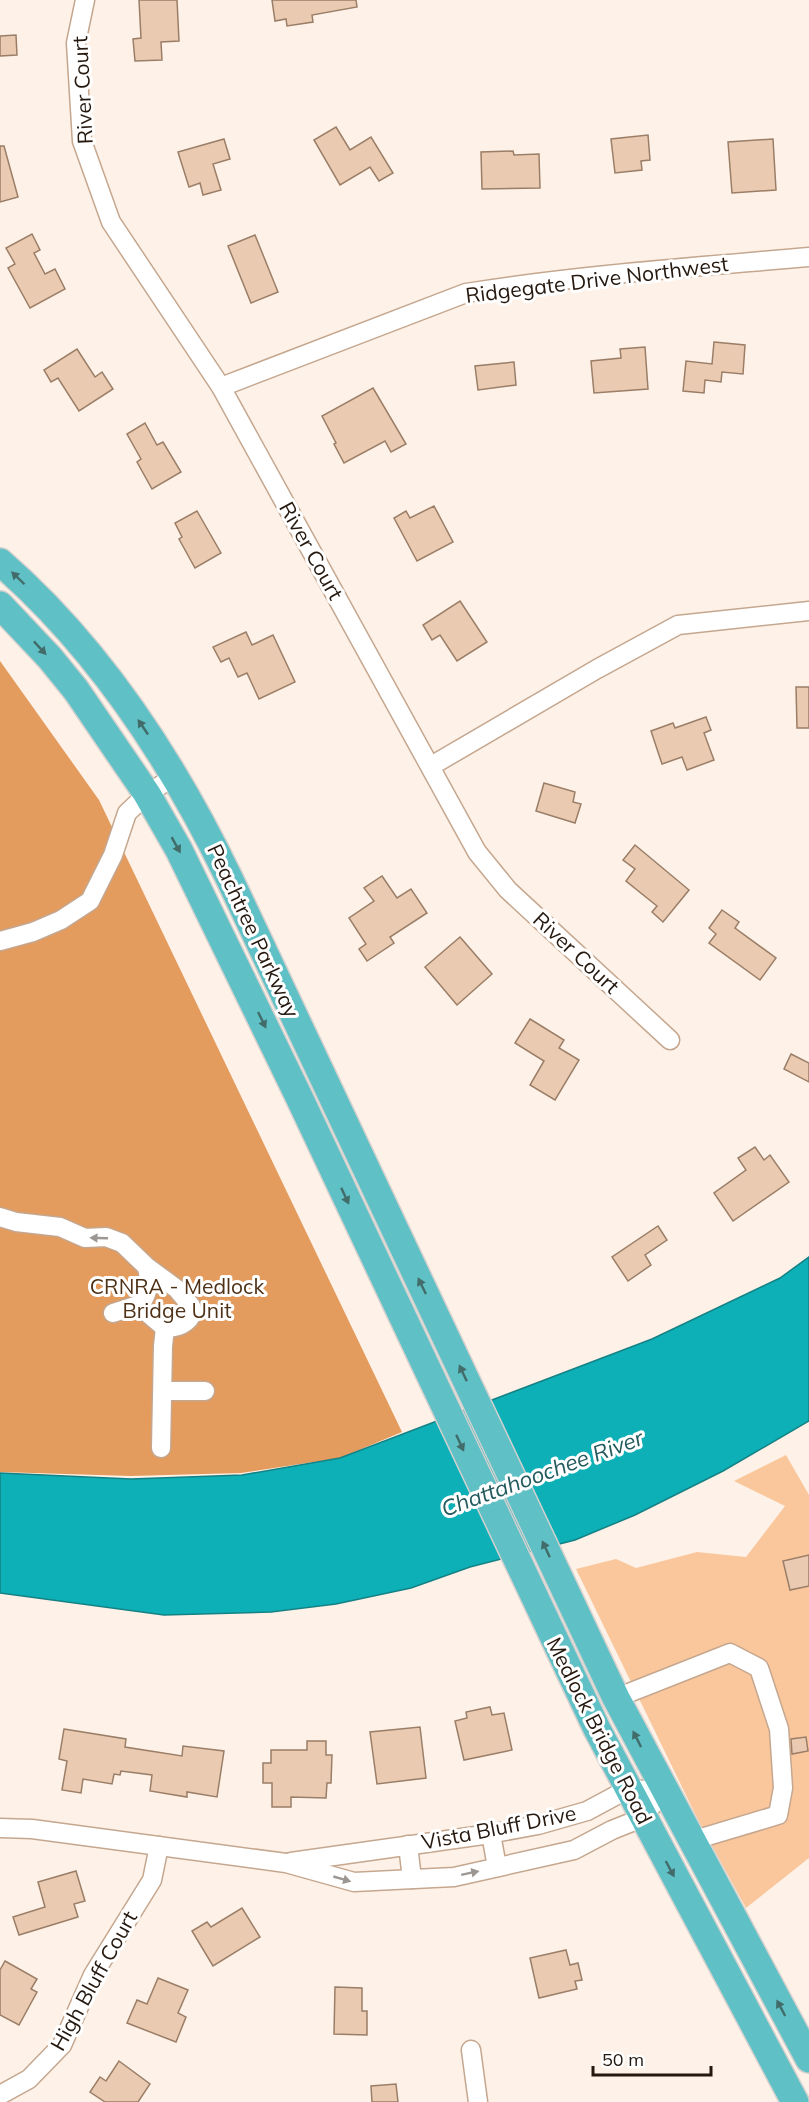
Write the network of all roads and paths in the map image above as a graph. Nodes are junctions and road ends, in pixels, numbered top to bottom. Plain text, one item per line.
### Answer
1 (85, 0) edge
2 (809, 257) edge
3 (221, 387) junction
4 (0, 562) edge
5 (0, 605) edge
6 (809, 610) edge
7 (431, 766) junction
8 (175, 776) junction
9 (147, 794) junction
10 (0, 941) edge
11 (670, 1040) dead end
12 (0, 1218) edge
13 (147, 1267) junction
14 (141, 1304) junction
15 (113, 1313) dead end
16 (165, 1328) junction
17 (447, 1339) joint
18 (418, 1352) joint
19 (163, 1391) junction
20 (205, 1391) dead end
21 (161, 1448) dead end
22 (616, 1698) junction
23 (628, 1789) junction
24 (664, 1791) junction
25 (642, 1818) junction
26 (0, 1828) edge
27 (491, 1834) junction
28 (691, 1840) junction
29 (408, 1845) junction
30 (159, 1846) junction
31 (286, 1863) junction
32 (497, 1867) junction
33 (412, 1879) junction
34 (471, 2050) dead end
35 (809, 2059) edge
36 (0, 2095) edge
37 (478, 2102) edge
38 (795, 2102) edge

1 - 3 street, River Court
2 - 3 street, Ridgegate Drive Northwest
3 - 7 street, River Court
8 -> 4 highway, Peachtree Parkway
5 -> 9 highway, Peachtree Parkway
6 - 7 street
7 - 11 street, River Court
8 - 9 street
17 -> 8 highway, Peachtree Parkway
9 - 10 street
9 -> 18 highway, Peachtree Parkway
13 -> 12 street
13 - 14 street
13 - 16 street
14 - 15 street
14 - 16 street
16 - 19 street
22 -> 17 highway, Medlock Bridge Road
18 -> 23 highway, Medlock Bridge Road
19 - 20 street
19 - 21 street
24 -> 22 highway, Medlock Bridge Road
22 - 28 street
23 - 24 street
23 - 25 highway, Medlock Bridge Road
23 - 27 street, Vista Bluff Drive
24 - 25 street, Vista Bluff Drive
24 - 28 highway, Medlock Bridge Road
25 - 32 street, Vista Bluff Drive
25 -> 38 highway, Medlock Bridge Road
26 - 30 street, Vista Bluff Drive
27 - 29 street, Vista Bluff Drive
27 - 32 street
35 -> 28 highway, Medlock Bridge Road
29 - 31 street, Vista Bluff Drive
29 - 33 street
30 - 31 street, Vista Bluff Drive
30 - 36 street, High Bluff Court
31 -> 33 street, Vista Bluff Drive
33 -> 32 street, Vista Bluff Drive
34 - 37 street

